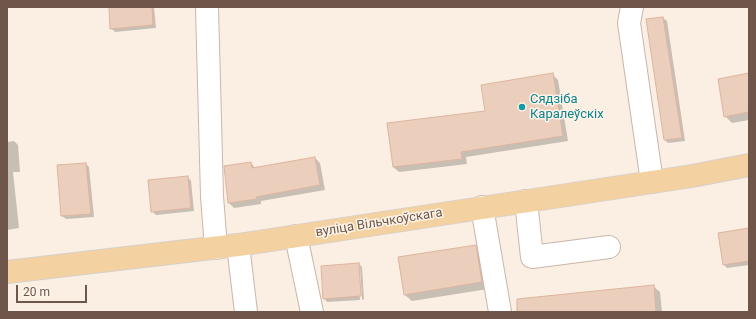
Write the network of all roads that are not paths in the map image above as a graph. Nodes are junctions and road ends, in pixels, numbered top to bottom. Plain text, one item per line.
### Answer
1 (207, 7) edge
2 (632, 7) edge
3 (749, 165) edge
4 (652, 182) junction
5 (526, 201) junction
6 (482, 207) junction
7 (296, 236) junction
8 (238, 245) junction
9 (609, 247) dead end
10 (216, 248) junction
11 (7, 272) edge
12 (246, 312) edge
13 (312, 312) edge
14 (500, 312) edge

1 - 10 street
2 - 4 street
3 - 4 main road, вуліца Вільчкоўскага
4 - 5 main road, вуліца Вільчкоўскага
5 - 6 main road, вуліца Вільчкоўскага
5 - 9 street
6 - 7 main road, вуліца Вільчкоўскага
6 - 14 street
7 - 8 main road, вуліца Вільчкоўскага
7 - 13 street
8 - 10 main road, вуліца Вільчкоўскага
8 - 12 street
10 - 11 main road, вуліца Вільчкоўскага

